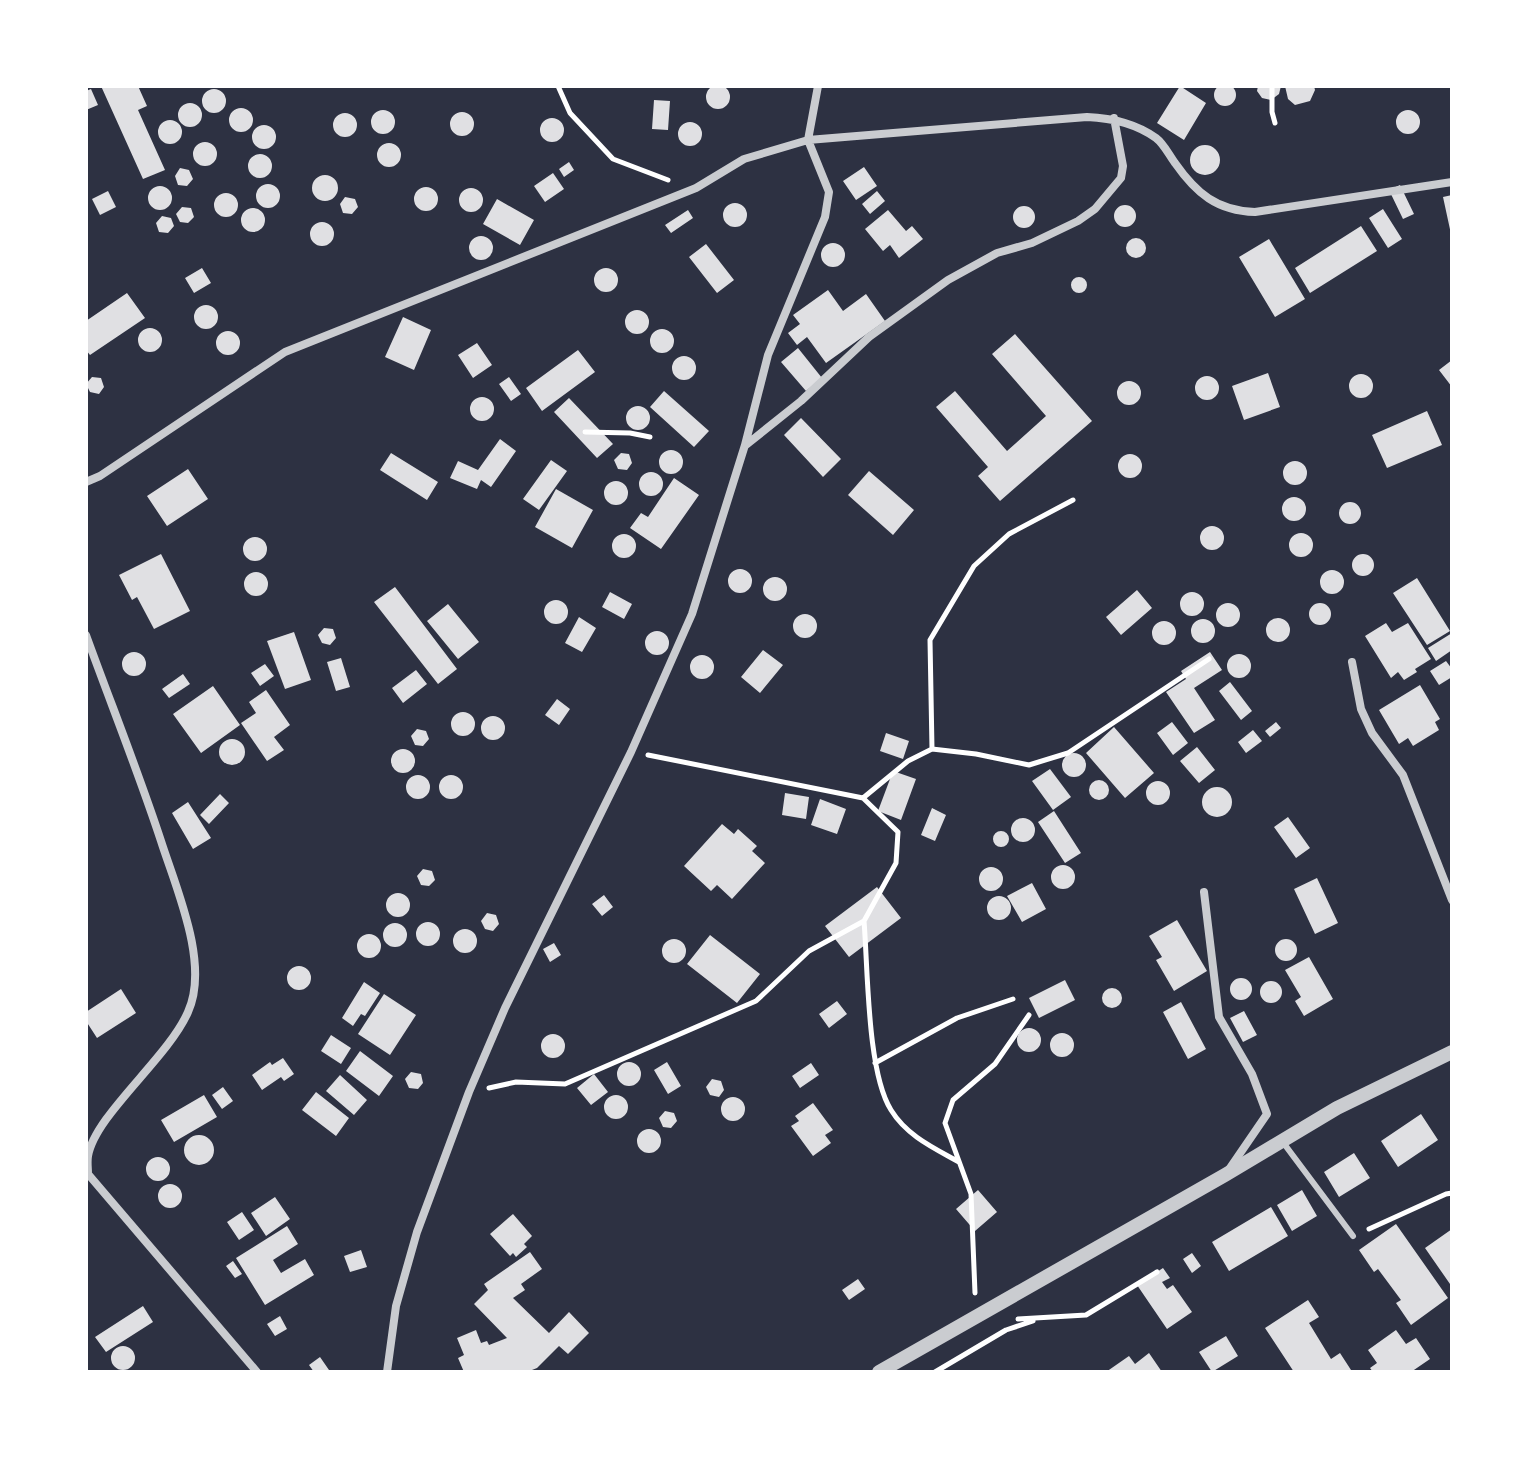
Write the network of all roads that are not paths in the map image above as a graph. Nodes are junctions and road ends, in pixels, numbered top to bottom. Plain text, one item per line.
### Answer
1 (818, 86) edge
2 (1114, 118) junction
3 (808, 140) junction
4 (1452, 182) edge
5 (745, 445) junction
6 (86, 482) edge
7 (86, 635) edge
8 (1352, 662) dead end
9 (1204, 892) dead end
10 (1452, 900) edge
11 (1452, 1052) edge
12 (1282, 1141) junction
13 (1225, 1175) junction
14 (1353, 1236) road end
15 (257, 1372) edge
16 (387, 1372) edge
17 (879, 1372) edge

1 - 3 street
2 - 3 street
2 - 4 street
2 - 5 street
3 - 5 street
3 - 6 street
5 - 16 street
7 - 15 street
8 - 10 street
9 - 13 street
11 - 12 street
12 - 13 street
12 - 14 lane
13 - 17 street

